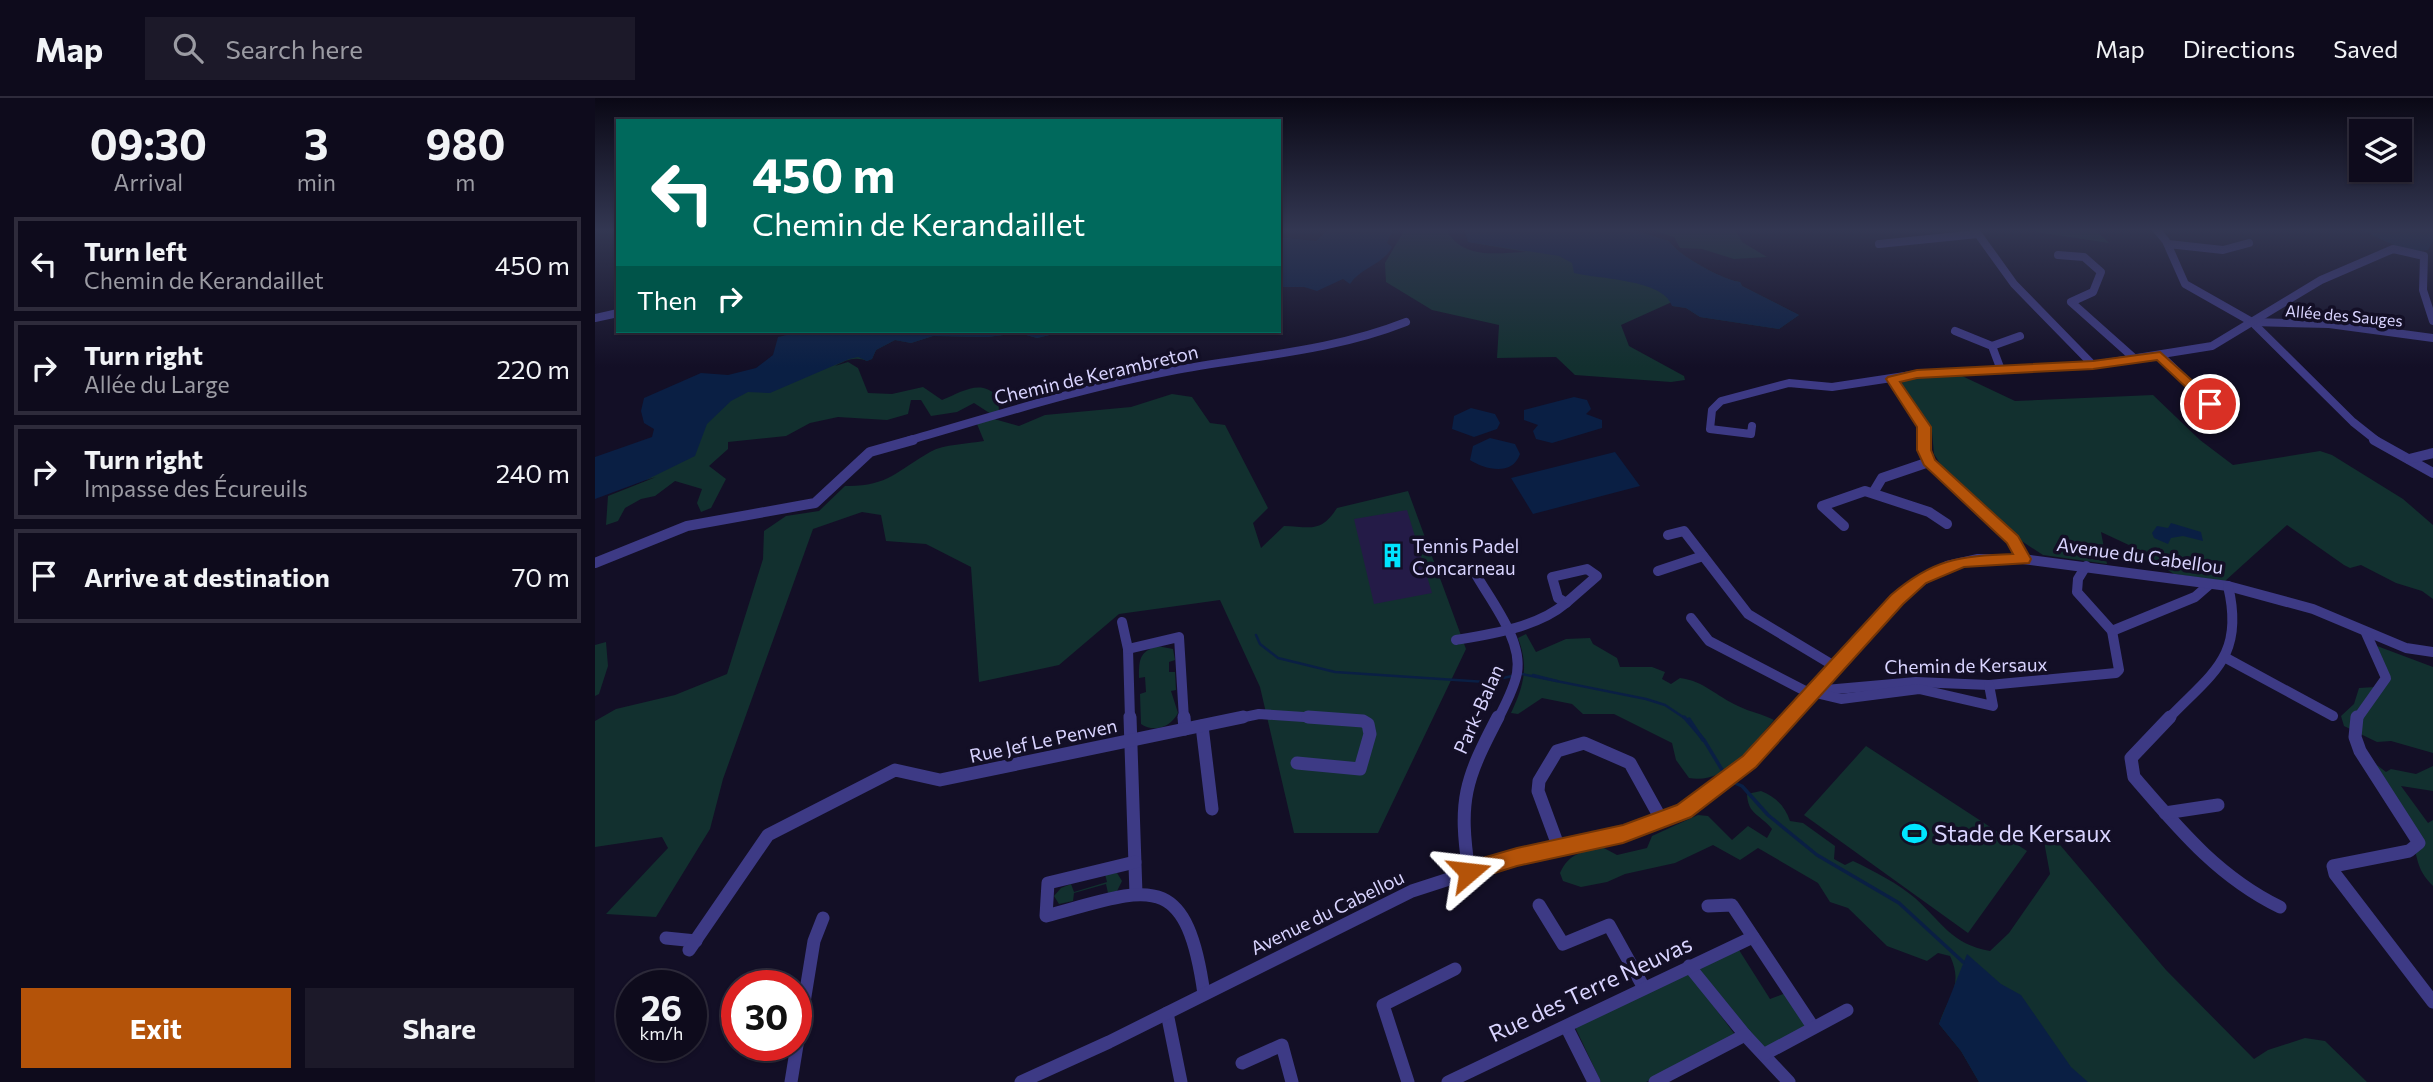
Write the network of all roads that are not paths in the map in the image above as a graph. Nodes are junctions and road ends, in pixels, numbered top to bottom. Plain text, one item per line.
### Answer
1 (2007, 275) edge
2 (2100, 275) edge
3 (2176, 275) edge
4 (2333, 275) edge
5 (2422, 275) edge
6 (616, 313) edge
7 (595, 318) edge
8 (2433, 321) edge
9 (1406, 322) dead end
10 (2252, 322) junction
11 (1955, 331) dead end
12 (2020, 336) dead end
13 (2433, 338) edge
14 (1992, 346) junction
15 (2160, 355) junction
16 (2135, 359) junction
17 (2093, 365) junction
18 (2001, 370) junction
19 (1892, 379) junction
20 (2227, 419) dead end
21 (1752, 426) dead end
22 (2433, 453) edge
23 (2409, 459) junction
24 (1929, 462) junction
25 (2433, 473) edge
26 (1873, 494) junction
27 (1947, 524) dead end
28 (1844, 526) dead end
29 (1668, 536) dead end
30 (1703, 556) junction
31 (2023, 559) junction
32 (595, 563) edge
33 (2085, 566) junction
34 (1658, 570) dead end
35 (1474, 571) dead end
36 (2210, 584) junction
37 (2228, 586) junction
38 (1566, 603) dead end
39 (1691, 618) dead end
40 (1122, 622) dead end
41 (1505, 629) junction
42 (2112, 631) junction
43 (2366, 632) junction
44 (1456, 640) dead end
45 (1128, 649) junction
46 (2433, 652) edge
47 (2226, 658) junction
48 (1836, 667) junction
49 (1989, 685) junction
50 (1813, 693) junction
51 (2333, 716) dead end
52 (1202, 726) junction
53 (1185, 729) junction
54 (1133, 741) junction
55 (1297, 764) dead end
56 (2218, 805) dead end
57 (1212, 809) dead end
58 (2165, 813) junction
59 (1661, 820) junction
60 (1559, 848) junction
61 (1135, 862) junction
62 (1469, 872) junction
63 (1136, 894) junction
64 (1539, 905) dead end
65 (1708, 906) dead end
66 (2280, 907) dead end
67 (823, 918) dead end
68 (1753, 937) junction
69 (666, 938) dead end
70 (1689, 966) junction
71 (1455, 969) dead end
72 (1644, 988) junction
73 (1204, 994) junction
74 (2433, 1002) edge
75 (1847, 1010) dead end
76 (1167, 1013) junction
77 (1813, 1027) junction
78 (1567, 1028) junction
79 (1745, 1035) junction
80 (1765, 1054) junction
81 (1242, 1063) dead end
82 (1466, 1077) edge
83 (791, 1082) edge
84 (1021, 1082) edge
85 (1181, 1082) edge
86 (1292, 1082) edge
87 (1408, 1082) edge
88 (1448, 1082) edge
89 (1594, 1082) edge
90 (1654, 1082) edge
91 (1789, 1082) edge

1 - 17 street
2 - 16 street
3 - 10 street
4 - 10 street
5 - 8 street
6 - 7 street
9 - 32 street, Chemin de Kerambreton
10 - 13 street, Allée des Sauges
10 - 15 street
10 - 23 street
11 - 14 street
12 - 14 street
14 - 18 street
15 - 16 street
15 - 20 street
16 - 17 street
17 - 18 street
18 - 19 street
19 - 21 street
19 - 24 street
22 - 23 street
23 - 25 street
24 - 26 street
24 - 31 street
26 - 27 street
26 - 28 street
29 - 30 street
30 - 34 street
30 - 48 street
31 - 33 street, Avenue du Cabellou
31 - 48 street, Avenue du Cabellou
33 - 36 street, Avenue du Cabellou
33 - 42 street
35 - 41 street, Park-Balan
36 - 37 street, Avenue du Cabellou
36 - 42 street
37 - 43 street, Avenue du Cabellou
37 - 47 street
38 - 41 street
39 - 50 street
40 - 45 street
41 - 44 street
41 - 62 street, Park-Balan
42 - 49 street, Chemin de Kersaux
43 - 46 street, Avenue du Cabellou
43 - 74 street
45 - 53 street
45 - 54 street
47 - 51 street
47 - 58 street
48 - 50 street, Avenue du Cabellou
49 - 50 street, Chemin de Kersaux
49 - 50 street
50 - 59 street, Avenue du Cabellou
52 - 53 street, Rue Jef Le Penven
52 - 55 street, Rue Jef Le Penven
52 - 57 street
53 - 54 street, Rue Jef Le Penven
54 - 61 street
54 - 69 street, Rue Jef Le Penven
56 - 58 street
58 - 66 street
59 - 60 street, Avenue du Cabellou
59 - 60 street
60 - 62 street, Avenue du Cabellou
61 - 63 street
61 - 63 street
62 - 73 street, Avenue du Cabellou
63 - 73 street
64 - 72 street
65 - 68 street
67 - 83 street
68 - 70 street, Rue des Terre Neuvas
68 - 77 street
70 - 72 street, Rue des Terre Neuvas
70 - 79 street
71 - 87 street
72 - 78 street, Rue des Terre Neuvas
73 - 76 street, Avenue du Cabellou
75 - 77 street
76 - 84 street, Avenue du Cabellou
76 - 85 street
77 - 80 street
78 - 82 street, Rue des Terre Neuvas
78 - 89 street
79 - 80 street
79 - 90 street
80 - 91 street
81 - 86 street
82 - 88 street, Rue des Terre Neuvas

